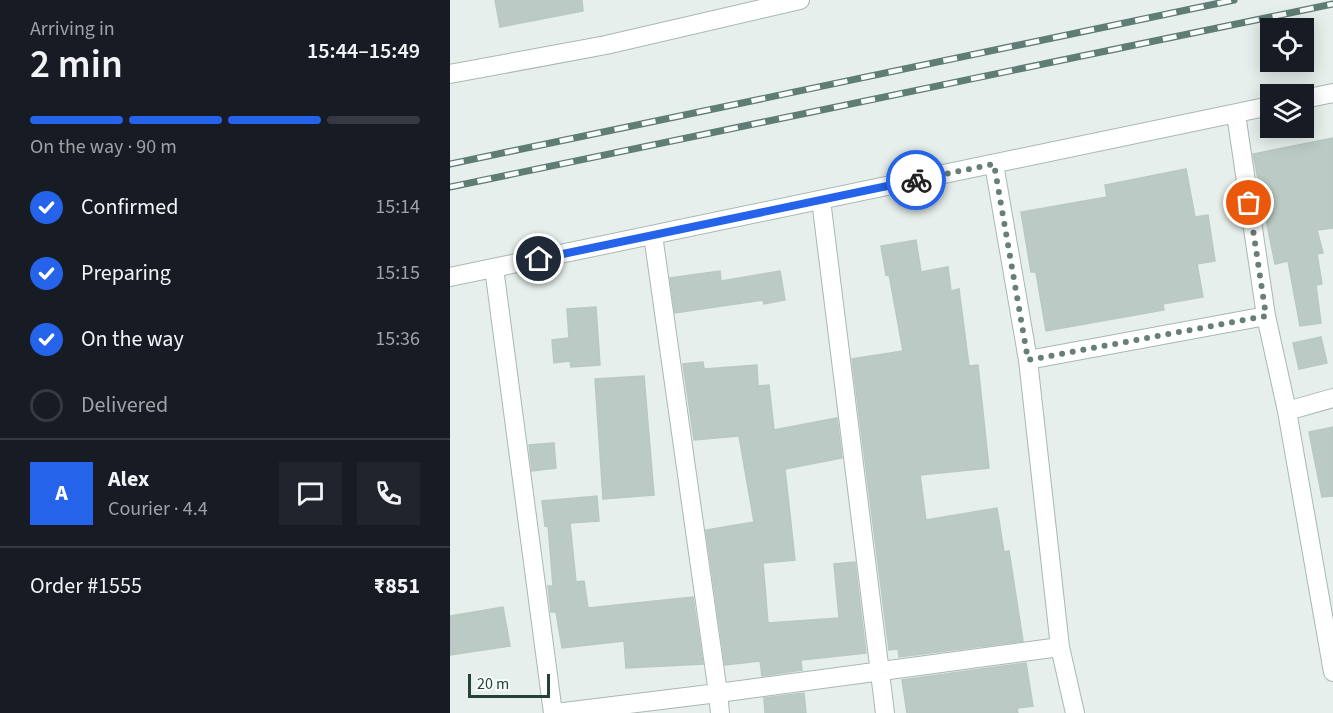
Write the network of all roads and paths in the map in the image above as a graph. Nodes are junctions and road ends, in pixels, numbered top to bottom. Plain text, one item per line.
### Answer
1 (800, 0) edge
2 (450, 74) edge
3 (1333, 93) edge
4 (1314, 97) edge
5 (1260, 108) edge
6 (1236, 114) junction
7 (994, 164) junction
8 (821, 200) junction
9 (653, 235) junction
10 (494, 268) junction
11 (450, 277) edge
12 (1266, 316) junction
13 (1028, 360) junction
14 (1333, 398) edge
15 (1287, 411) junction
16 (1060, 647) junction
17 (1333, 672) edge
18 (878, 673) junction
19 (718, 693) junction
20 (555, 713) edge
21 (720, 713) edge
22 (885, 713) edge
23 (1075, 713) edge

1 - 2 street
3 - 4 street
5 - 6 street
6 - 7 street
6 - 12 street
7 - 8 street
7 - 13 street
8 - 9 street
8 - 18 street
9 - 10 street
9 - 19 street
10 - 11 street
10 - 20 street
12 - 13 street
12 - 15 street
13 - 16 street
14 - 15 street
15 - 17 street
16 - 18 street
16 - 23 street
18 - 19 street
18 - 22 street
19 - 20 street
19 - 21 street

